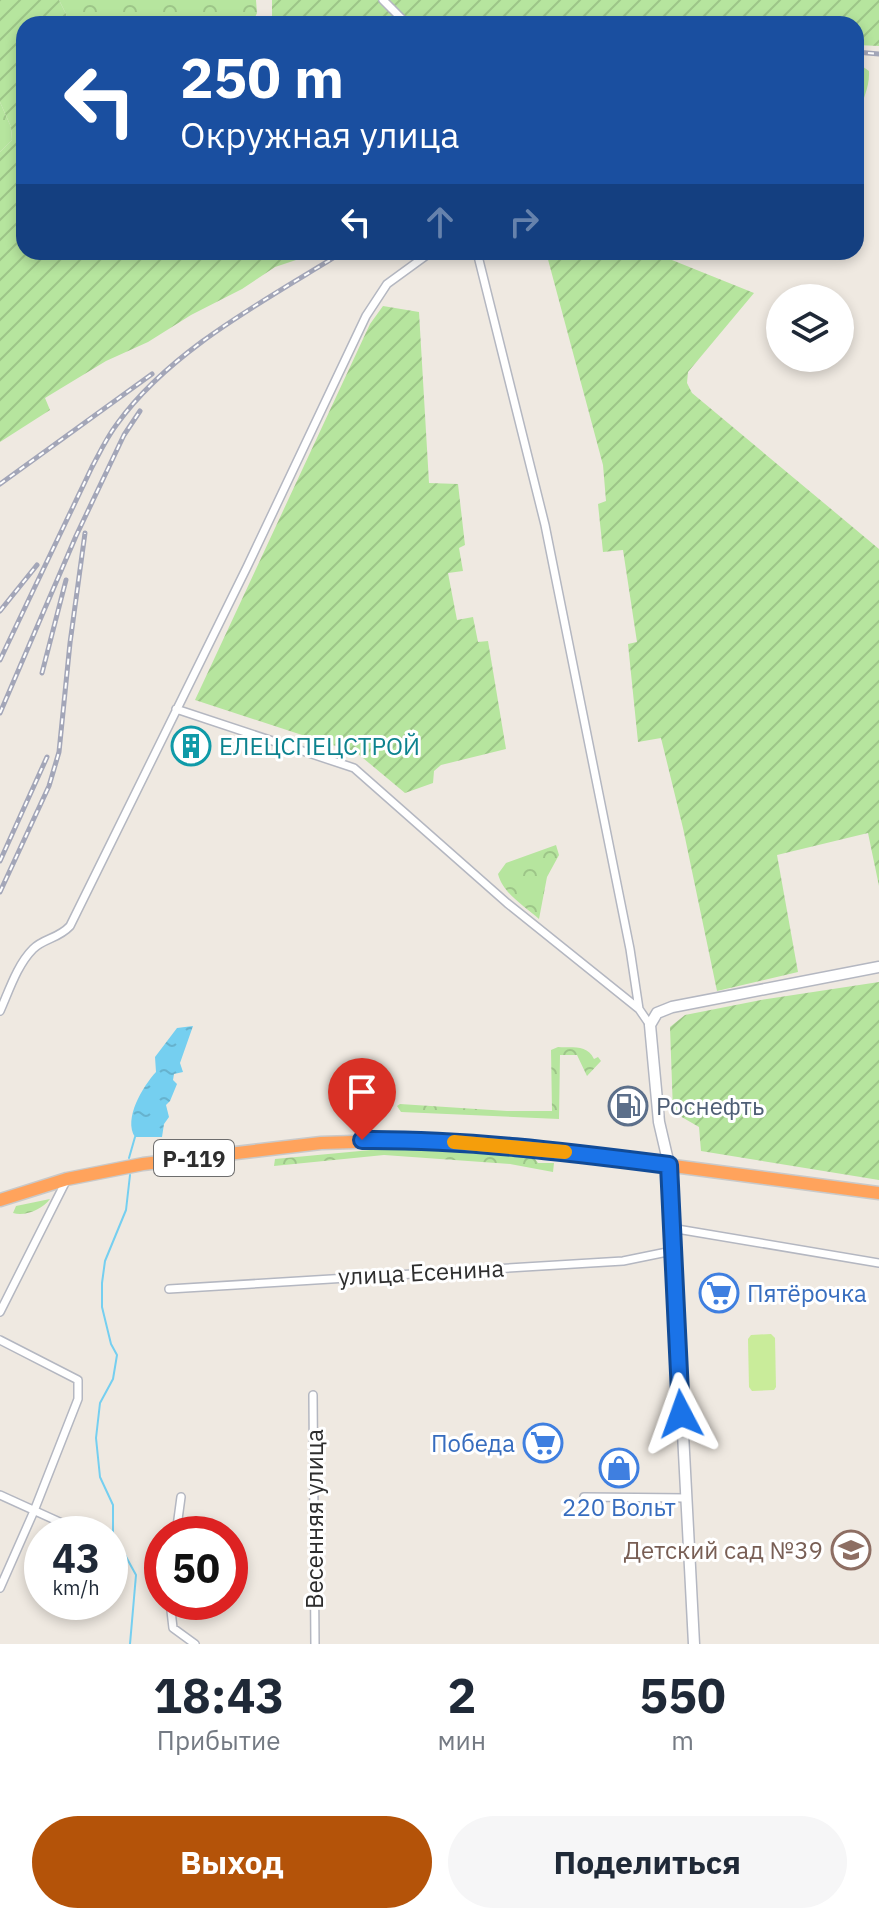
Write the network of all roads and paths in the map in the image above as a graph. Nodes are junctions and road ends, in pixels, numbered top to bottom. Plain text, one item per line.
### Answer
1 (383, 0) edge
2 (399, 16) edge
3 (420, 260) edge
4 (479, 260) edge
5 (176, 709) junction
6 (879, 967) edge
7 (639, 1009) junction
8 (0, 1011) edge
9 (650, 1025) junction
10 (669, 1165) junction
11 (67, 1179) junction
12 (879, 1193) edge
13 (0, 1200) edge
14 (671, 1228) junction
15 (672, 1251) junction
16 (879, 1263) edge
17 (169, 1289) dead end
18 (0, 1311) edge
19 (0, 1340) edge
20 (313, 1395) dead end
21 (0, 1495) edge
22 (181, 1497) dead end
23 (687, 1498) junction
24 (583, 1503) dead end
25 (34, 1511) junction
26 (45, 1516) edge
27 (178, 1516) edge
28 (0, 1588) edge
29 (172, 1620) edge
30 (195, 1644) edge
31 (315, 1644) edge
32 (694, 1644) edge

1 - 2 street
3 - 5 street
4 - 7 street
5 - 7 street
5 - 8 street
6 - 9 main road
7 - 9 street
9 - 10 main road
10 - 11 highway, Р-119
10 - 12 highway, Р-119
10 - 14 main road
11 - 13 highway, Р-119
11 - 18 street
14 - 15 main road
14 - 16 street
15 - 17 street, улица Есенина
15 - 23 main road
19 - 25 street
20 - 31 street, Весенняя улица
21 - 25 street
22 - 27 street
23 - 24 street
23 - 32 main road
25 - 26 street
25 - 28 street
29 - 30 street

